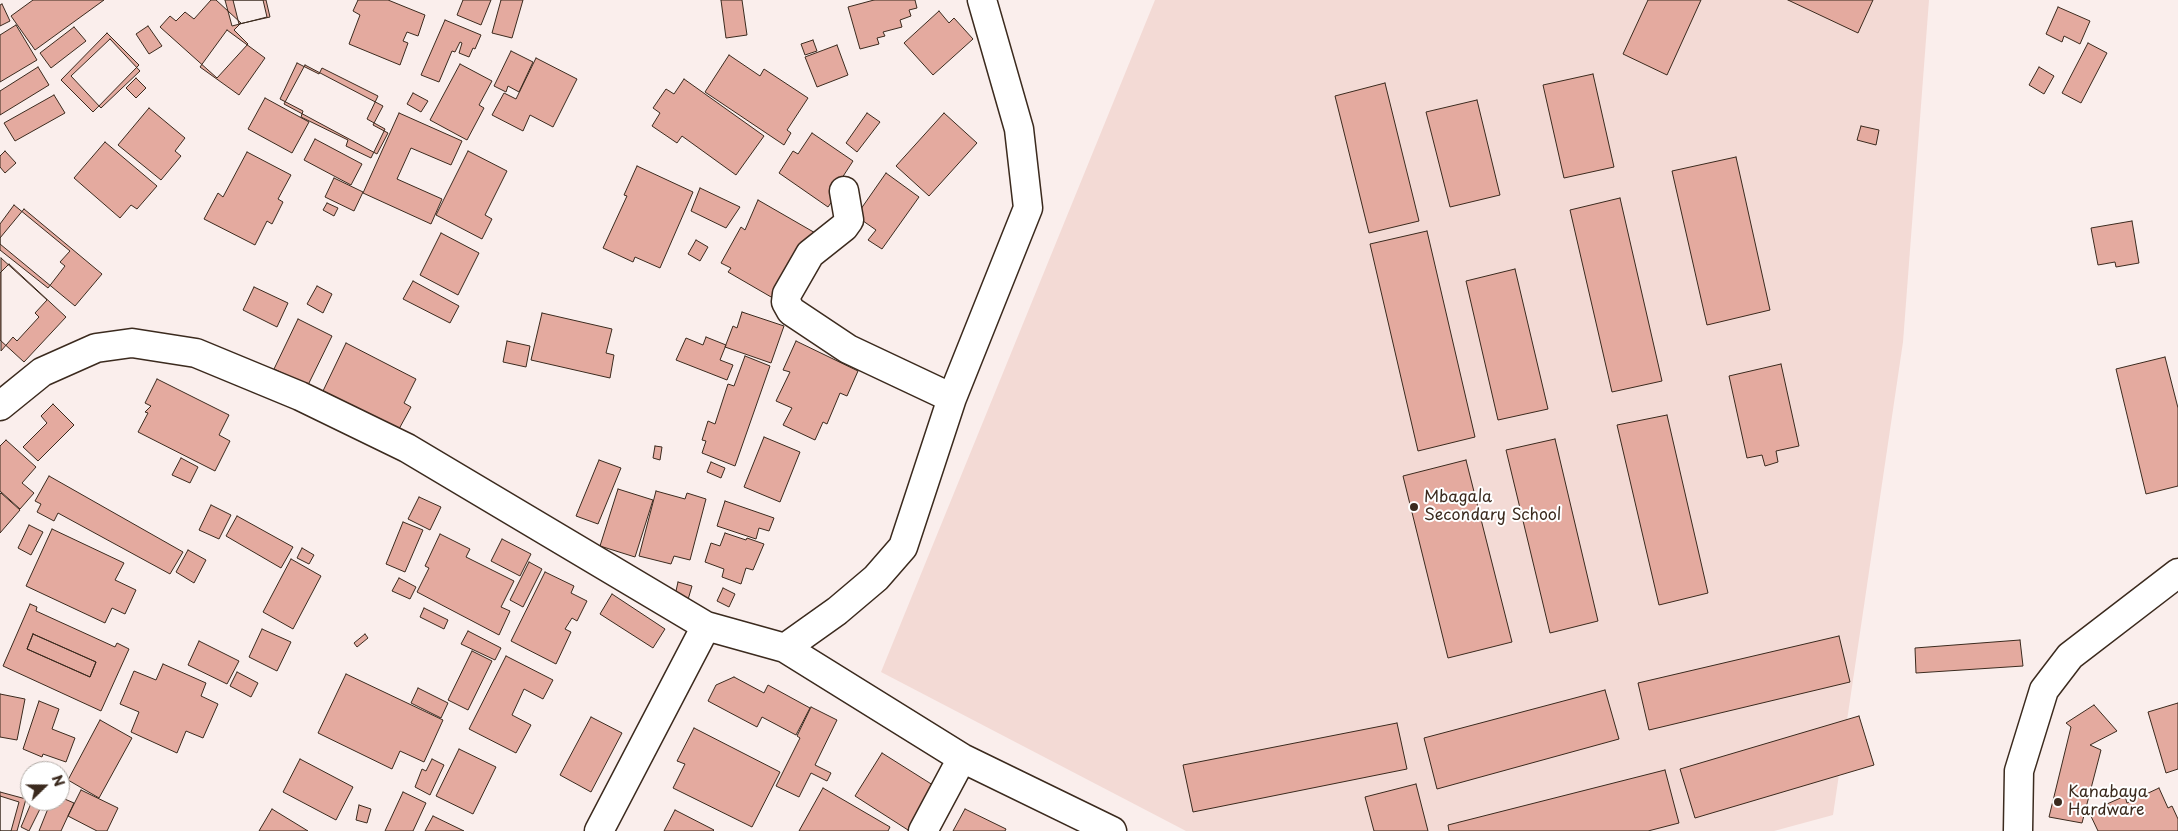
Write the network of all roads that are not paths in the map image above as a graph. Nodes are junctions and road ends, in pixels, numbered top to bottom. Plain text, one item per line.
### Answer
1 (982, 0) edge
2 (844, 191) dead end
3 (952, 398) junction
4 (0, 406) edge
5 (2178, 573) edge
6 (706, 626) junction
7 (785, 648) junction
8 (962, 758) junction
9 (599, 831) edge
10 (923, 831) edge
11 (1112, 831) edge
12 (2018, 831) edge

1 - 3 street
2 - 3 street
3 - 7 street
4 - 6 street
5 - 12 street
6 - 7 street
6 - 9 street
7 - 8 street
8 - 10 street
8 - 11 street

